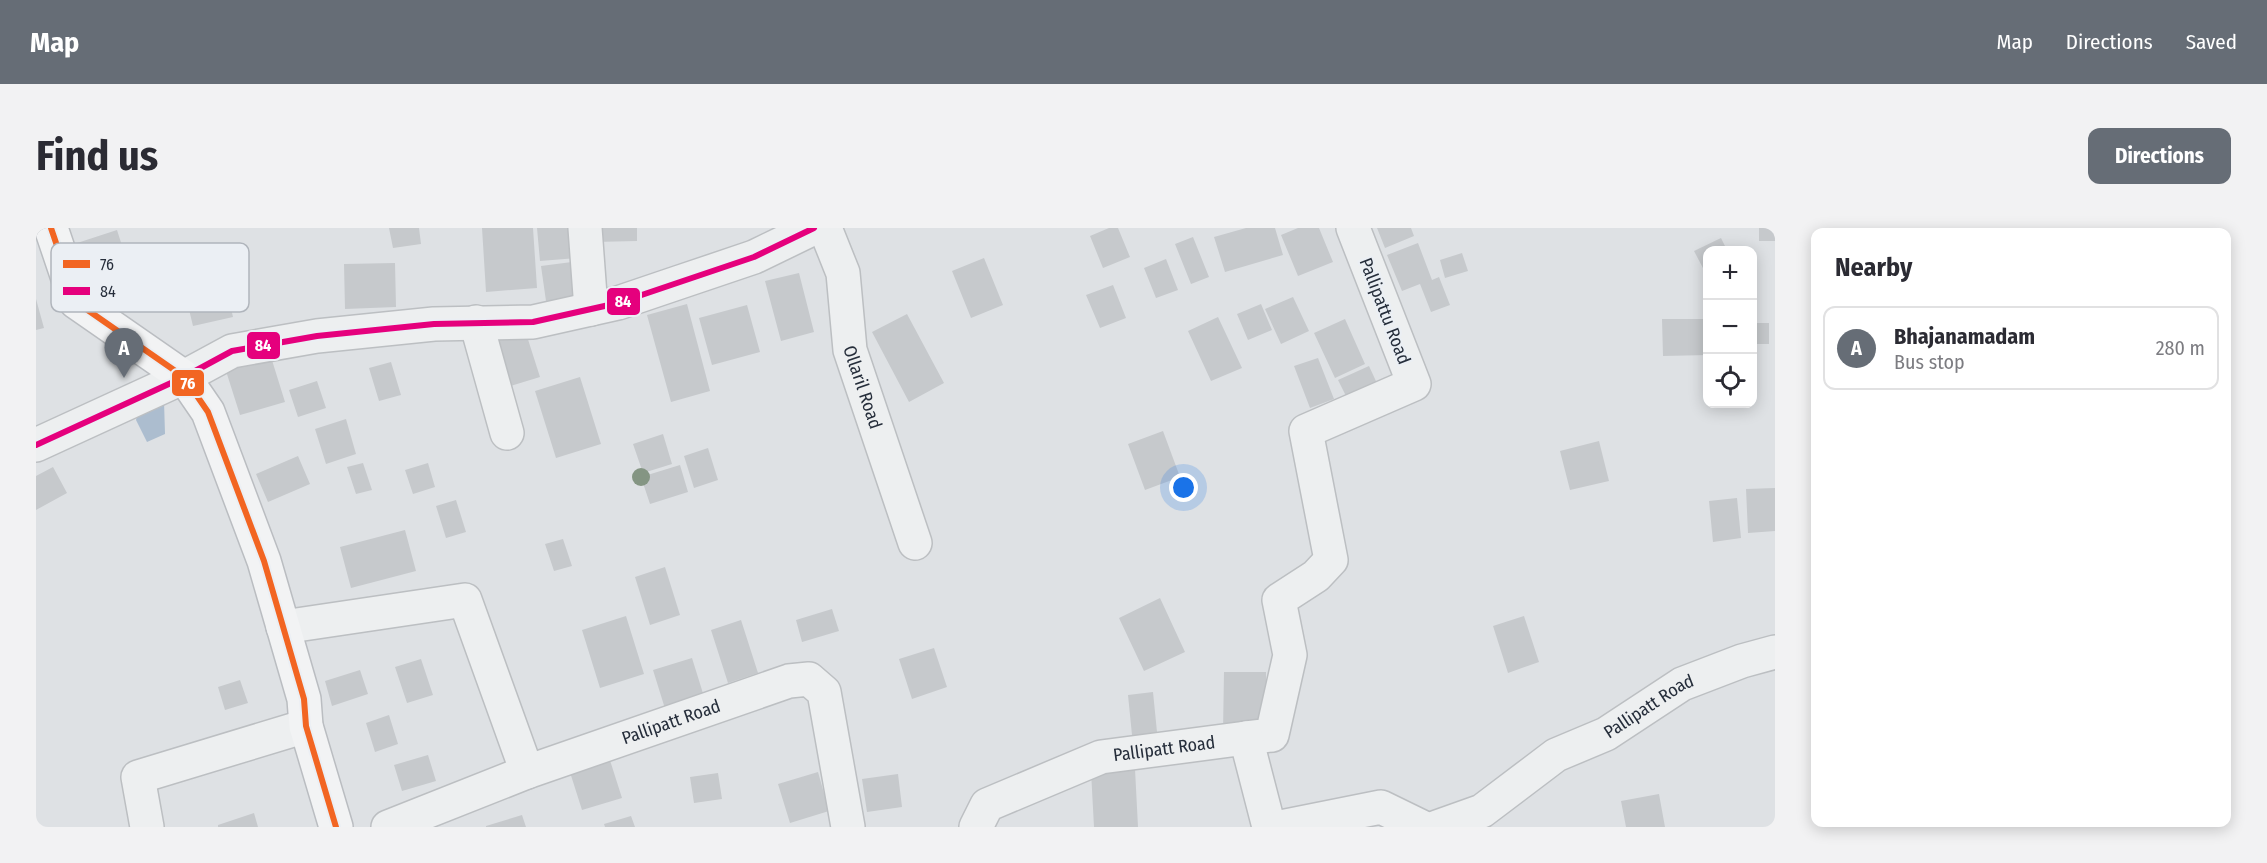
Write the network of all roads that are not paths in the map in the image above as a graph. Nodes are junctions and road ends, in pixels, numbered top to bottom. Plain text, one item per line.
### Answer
1 (51, 228) edge
2 (585, 228) edge
3 (814, 228) edge
4 (825, 228) edge
5 (1353, 228) edge
6 (56, 243) edge
7 (591, 309) junction
8 (90, 312) edge
9 (476, 322) junction
10 (184, 377) junction
11 (507, 433) dead end
12 (36, 445) edge
13 (915, 543) dead end
14 (283, 627) junction
15 (1775, 652) edge
16 (306, 726) junction
17 (1246, 738) junction
18 (527, 772) junction
19 (147, 827) edge
20 (336, 827) edge
21 (388, 827) edge
22 (848, 827) edge
23 (976, 827) edge
24 (1269, 827) edge
25 (1281, 827) edge
26 (1422, 827) edge
27 (1437, 827) edge

1 - 6 main road
2 - 7 street
3 - 7 street
4 - 13 street, Ollaril Road
5 - 17 street, Pallipattu Road
7 - 9 street
8 - 10 main road
9 - 10 street
9 - 11 street
10 - 12 street
10 - 14 main road
14 - 16 main road
14 - 18 street
15 - 27 street, Pallipatt Road
16 - 19 street
16 - 20 main road
17 - 23 street, Pallipatt Road
17 - 24 street
18 - 21 street, Pallipatt Road
18 - 22 street, Pallipatt Road
25 - 26 street

